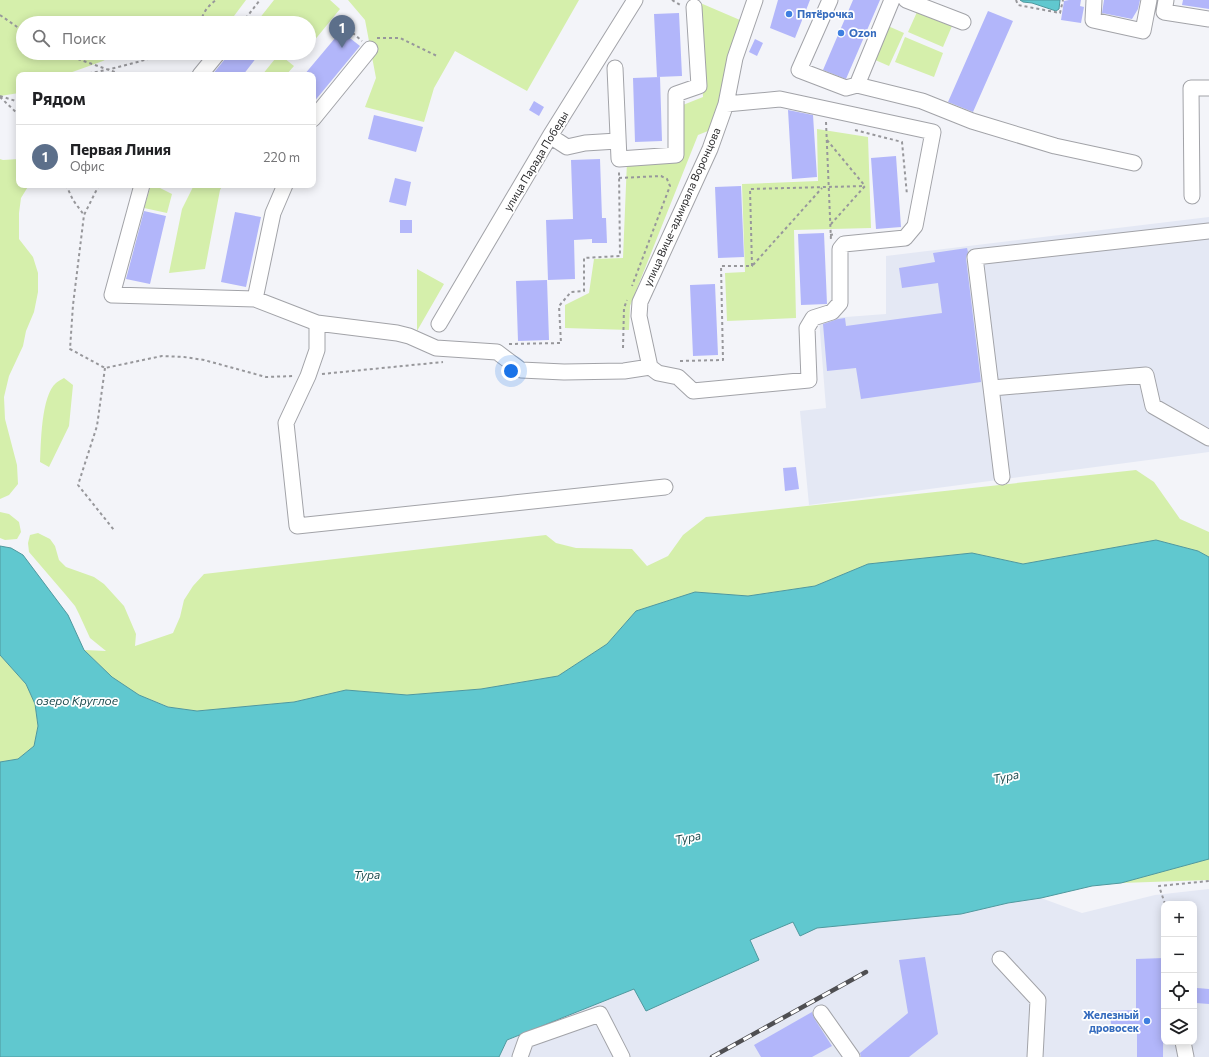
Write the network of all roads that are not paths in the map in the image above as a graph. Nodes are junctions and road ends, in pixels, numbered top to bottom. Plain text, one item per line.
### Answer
1 (635, 0) edge
2 (754, 0) edge
3 (830, 0) edge
4 (892, 0) edge
5 (906, 0) edge
6 (1094, 0) edge
7 (1149, 0) edge
8 (1166, 0) edge
9 (694, 6) dead end
10 (1209, 19) edge
11 (963, 22) dead end
12 (367, 41) road end
13 (212, 60) edge
14 (615, 68) dead end
15 (202, 72) edge
16 (857, 85) junction
17 (1209, 88) edge
18 (726, 104) junction
19 (316, 115) edge
20 (550, 136) junction
21 (617, 141) junction
22 (1134, 164) dead end
23 (141, 188) edge
24 (284, 188) edge
25 (1192, 196) dead end
26 (1209, 231) edge
27 (255, 299) junction
28 (317, 323) junction
29 (439, 324) dead end
30 (650, 367) junction
31 (992, 388) junction
32 (1209, 438) edge
33 (1002, 477) dead end
34 (665, 487) dead end
35 (1000, 959) dead end
36 (821, 1013) dead end
37 (1184, 1045) edge
38 (846, 1055) edge
39 (520, 1057) edge
40 (622, 1057) edge
41 (1034, 1057) edge
42 (1186, 1057) edge

1 - 20 street, улица Парада Победы
2 - 18 street, улица Вице-адмирала Воронцова
3 - 16 street
4 - 16 street
5 - 11 street
6 - 7 street
8 - 10 street
9 - 21 street
12 - 19 street
13 - 15 street
14 - 21 street
16 - 22 street
17 - 25 street
18 - 30 street, улица Вице-адмирала Воронцова
18 - 30 street
20 - 21 street
20 - 29 street, улица Парада Победы
23 - 27 street
24 - 27 street
26 - 31 street
27 - 28 street
28 - 30 street
28 - 34 street
31 - 32 street
31 - 33 street
35 - 41 street
36 - 38 street
37 - 42 street
39 - 40 street

